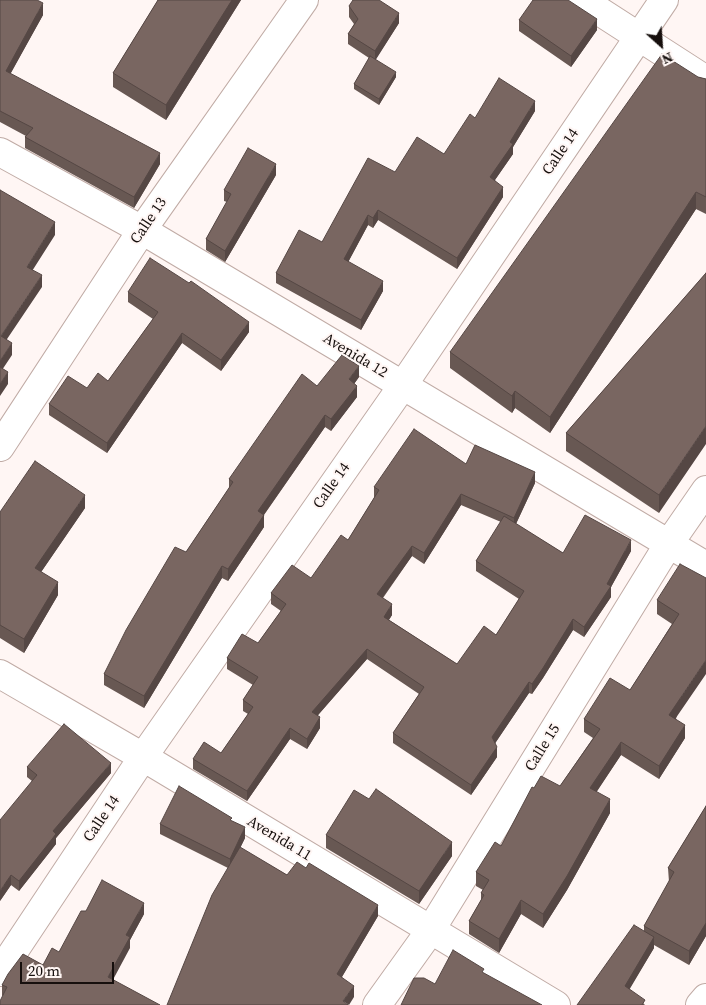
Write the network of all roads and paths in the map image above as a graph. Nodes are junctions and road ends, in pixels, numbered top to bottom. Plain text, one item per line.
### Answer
1 (304, 0) edge
2 (582, 0) edge
3 (664, 0) edge
4 (638, 38) junction
5 (706, 80) edge
6 (0, 152) edge
7 (142, 230) junction
8 (403, 385) junction
9 (0, 447) edge
10 (706, 490) edge
11 (668, 545) junction
12 (706, 566) edge
13 (0, 674) edge
14 (143, 757) junction
15 (430, 931) junction
16 (0, 972) edge
17 (706, 998) edge
18 (377, 1005) edge
19 (556, 1005) edge
20 (700, 1005) edge

1 - 7 street, Calle 13
2 - 4 street
3 - 4 street, Calle 14
4 - 5 street
4 - 8 street, Calle 14
6 - 7 street, Avenida 12
7 - 8 street, Avenida 12
7 - 9 street, Calle 13
8 - 11 street, Avenida 12
8 - 14 street, Calle 14
10 - 11 street, Calle 15
11 - 12 street, Avenida 12
11 - 15 street, Calle 15
13 - 14 street, Avenida 11
14 - 15 street, Avenida 11
14 - 16 street, Calle 14
15 - 18 street, Calle 15
15 - 19 street, Avenida 11
17 - 20 street

